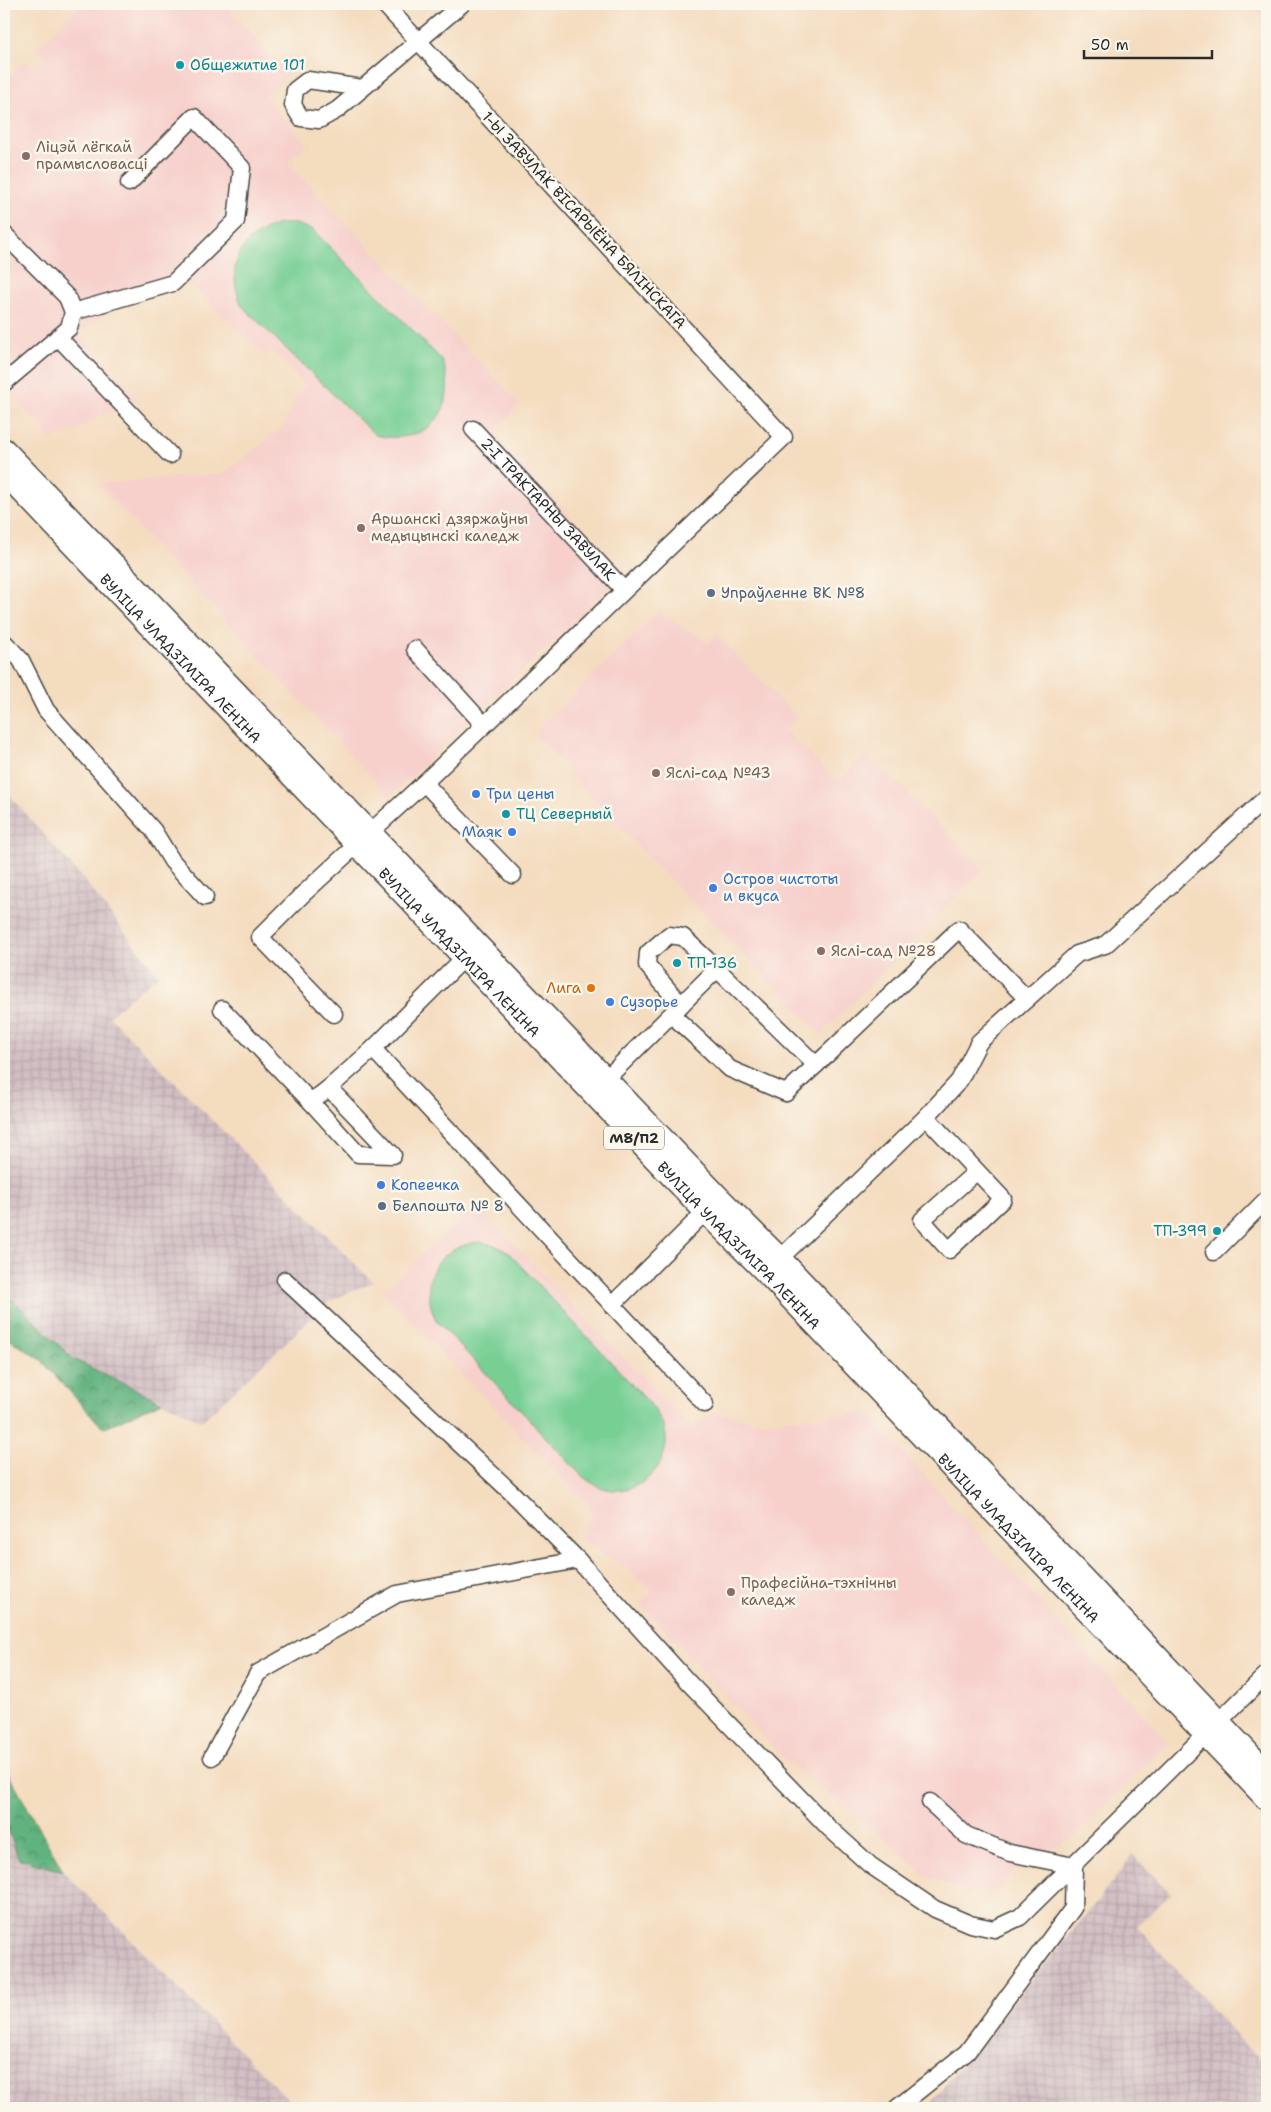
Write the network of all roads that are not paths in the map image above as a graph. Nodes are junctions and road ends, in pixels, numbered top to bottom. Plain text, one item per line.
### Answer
1 (384, 4) edge
2 (462, 4) edge
3 (418, 40) junction
4 (362, 88) dead end
5 (129, 183) dead end
6 (4, 234) edge
7 (73, 312) junction
8 (58, 337) junction
9 (4, 383) edge
10 (473, 429) dead end
11 (4, 448) edge
12 (170, 454) dead end
13 (4, 473) edge
14 (624, 590) junction
15 (4, 642) edge
16 (415, 649) dead end
17 (484, 725) junction
18 (424, 783) junction
19 (1267, 798) edge
20 (364, 839) junction
21 (513, 875) dead end
22 (205, 897) dead end
23 (464, 958) junction
24 (717, 969) junction
25 (1027, 999) junction
26 (222, 1009) dead end
27 (676, 1010) junction
28 (334, 1014) dead end
29 (373, 1049) junction
30 (816, 1065) junction
31 (606, 1079) junction
32 (330, 1088) junction
33 (311, 1102) junction
34 (926, 1117) junction
35 (976, 1172) junction
36 (1267, 1199) edge
37 (712, 1205) junction
38 (1214, 1252) dead end
39 (772, 1265) junction
40 (285, 1280) dead end
41 (612, 1305) junction
42 (705, 1404) dead end
43 (578, 1560) junction
44 (1267, 1674) edge
45 (1212, 1728) junction
46 (212, 1757) dead end
47 (1267, 1772) edge
48 (1267, 1800) edge
49 (930, 1802) dead end
50 (1074, 1866) junction
51 (897, 2108) edge

1 - 3 street, 1-Ы ЗАВУЛАК ВІСАРЫЁНА БЯЛІНСКАГА
2 - 3 street
3 - 4 street
3 - 14 street, 1-Ы ЗАВУЛАК ВІСАРЫЁНА БЯЛІНСКАГА
5 - 7 street
6 - 7 street
7 - 8 street
8 - 9 street
8 - 12 street
10 - 14 street, 2-І ТРАКТАРНЫ ЗАВУЛАК
11 - 20 main road, ВУЛІЦА УЛАДЗІМІРА ЛЕНІНА / М8/П2
13 - 20 main road, ВУЛІЦА УЛАДЗІМІРА ЛЕНІНА / М8/П2
14 - 17 street
15 - 22 street
16 - 17 street
17 - 18 street
18 - 20 street
18 - 21 street
19 - 25 street
20 - 23 main road, ВУЛІЦА УЛАДЗІМІРА ЛЕНІНА / М8/П2
20 - 28 street
20 - 31 main road, ВУЛІЦА УЛАДЗІМІРА ЛЕНІНА / М8/П2
23 - 29 street
23 - 37 main road, ВУЛІЦА УЛАДЗІМІРА ЛЕНІНА / М8/П2
24 - 27 street
24 - 27 street
24 - 30 street
25 - 30 street
25 - 34 street
26 - 33 street
27 - 30 street
27 - 31 street
29 - 32 street
29 - 41 street
31 - 37 main road, ВУЛІЦА УЛАДЗІМІРА ЛЕНІНА / М8/П2
32 - 33 street
32 - 33 street
34 - 35 street
34 - 39 street
35 - 35 street
36 - 38 street
37 - 39 main road, ВУЛІЦА УЛАДЗІМІРА ЛЕНІНА / М8/П2
37 - 41 street
39 - 45 main road, ВУЛІЦА УЛАДЗІМІРА ЛЕНІНА / М8/П2
40 - 43 street
41 - 42 street
43 - 46 street
43 - 50 street
44 - 45 street
45 - 47 main road, ВУЛІЦА УЛАДЗІМІРА ЛЕНІНА / М8/П2
45 - 48 main road, ВУЛІЦА УЛАДЗІМІРА ЛЕНІНА / М8/П2
45 - 50 street
49 - 50 street
50 - 51 street

